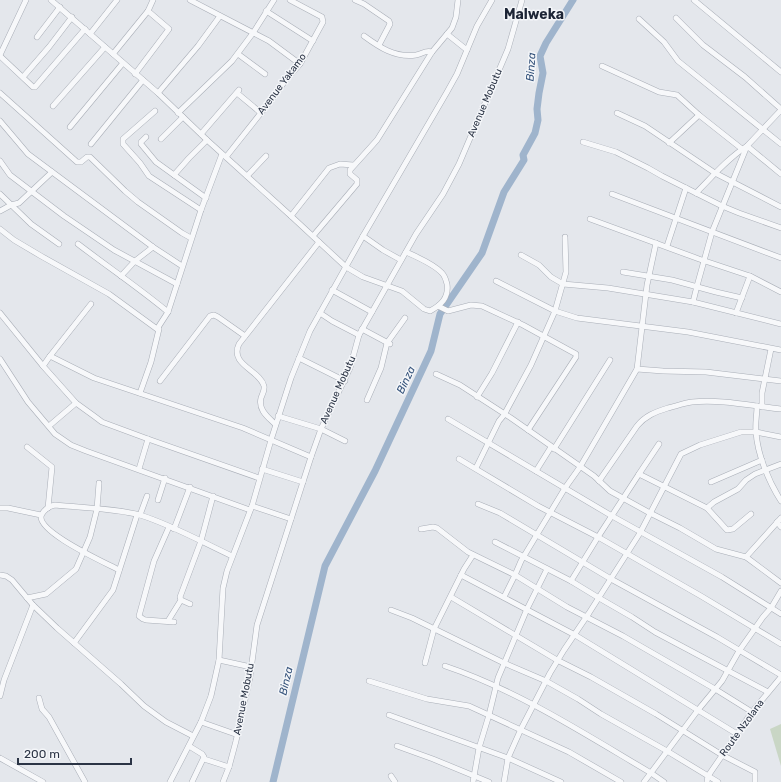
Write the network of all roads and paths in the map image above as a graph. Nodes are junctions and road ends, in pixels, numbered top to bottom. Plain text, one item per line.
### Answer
1 (26, 0) edge
2 (51, 0) edge
3 (117, 0) edge
4 (153, 0) edge
5 (190, 0) edge
6 (290, 0) edge
7 (355, 0) edge
8 (458, 0) edge
9 (492, 0) edge
10 (522, 0) edge
11 (694, 0) edge
12 (271, 1) edge
13 (60, 7) junction
14 (266, 11) junction
15 (148, 12) junction
16 (220, 16) junction
17 (72, 17) junction
18 (676, 18) dead end
19 (639, 19) dead end
20 (85, 29) junction
21 (253, 33) junction
22 (90, 34) junction
23 (447, 34) junction
24 (364, 36) dead end
25 (37, 37) dead end
26 (312, 41) junction
27 (379, 45) junction
28 (105, 47) junction
29 (467, 50) junction
30 (432, 52) junction
31 (113, 54) junction
32 (238, 54) junction
33 (0, 55) edge
34 (123, 62) junction
35 (300, 64) junction
36 (602, 66) dead end
37 (781, 72) edge
38 (135, 74) junction
39 (265, 74) dead end
40 (24, 77) junction
41 (143, 80) junction
42 (0, 93) edge
43 (158, 93) junction
44 (53, 106) dead end
45 (781, 109) edge
46 (155, 111) dead end
47 (178, 113) junction
48 (617, 113) dead end
49 (261, 114) junction
50 (699, 115) junction
51 (183, 117) junction
52 (0, 121) edge
53 (70, 127) dead end
54 (762, 129) junction
55 (201, 134) junction
56 (146, 137) dead end
57 (160, 139) dead end
58 (207, 140) junction
59 (583, 142) dead end
60 (669, 143) junction
61 (91, 144) dead end
62 (781, 144) edge
63 (747, 146) junction
64 (742, 149) junction
65 (224, 155) junction
66 (266, 156) dead end
67 (0, 161) edge
68 (354, 165) junction
69 (52, 172) junction
70 (715, 173) junction
71 (781, 174) edge
72 (174, 175) junction
73 (247, 176) junction
74 (732, 182) junction
75 (686, 188) junction
76 (33, 191) junction
77 (696, 193) junction
78 (0, 194) edge
79 (612, 194) dead end
80 (206, 198) junction
81 (11, 205) junction
82 (722, 206) junction
83 (781, 207) edge
84 (200, 210) junction
85 (0, 211) edge
86 (291, 216) junction
87 (676, 218) junction
88 (590, 219) dead end
89 (781, 228) edge
90 (0, 230) edge
91 (712, 232) junction
92 (313, 236) junction
93 (363, 236) junction
94 (565, 237) dead end
95 (191, 238) junction
96 (319, 242) junction
97 (656, 243) junction
98 (59, 244) dead end
99 (78, 244) dead end
100 (667, 246) junction
101 (153, 247) junction
102 (406, 252) junction
103 (521, 255) dead end
104 (781, 258) edge
105 (401, 260) junction
106 (703, 260) junction
107 (135, 261) junction
108 (182, 266) junction
109 (346, 267) junction
110 (623, 272) dead end
111 (649, 275) junction
112 (120, 276) junction
113 (750, 276) junction
114 (496, 281) dead end
115 (177, 284) junction
116 (564, 284) junction
117 (387, 285) junction
118 (697, 286) junction
119 (332, 290) junction
120 (781, 292) edge
121 (645, 293) junction
122 (742, 298) junction
123 (694, 302) junction
124 (91, 304) dead end
125 (441, 308) junction
126 (555, 311) junction
127 (168, 312) junction
128 (372, 312) junction
129 (0, 313) edge
130 (320, 313) junction
131 (736, 313) junction
132 (406, 318) dead end
133 (518, 322) junction
134 (781, 324) edge
135 (642, 325) junction
136 (159, 329) junction
137 (362, 329) junction
138 (359, 335) junction
139 (245, 336) junction
140 (544, 337) junction
141 (389, 343) junction
142 (771, 349) junction
143 (781, 350) edge
144 (50, 356) junction
145 (299, 358) junction
146 (0, 359) edge
147 (610, 360) dead end
148 (43, 366) junction
149 (637, 370) junction
150 (436, 374) dead end
151 (765, 380) junction
152 (345, 381) junction
153 (781, 381) edge
154 (160, 382) dead end
155 (140, 393) junction
156 (477, 397) junction
157 (367, 400) dead end
158 (76, 403) junction
159 (759, 407) junction
160 (781, 409) edge
161 (504, 414) junction
162 (278, 416) junction
163 (448, 419) dead end
164 (276, 424) junction
165 (49, 426) junction
166 (321, 429) junction
167 (528, 430) junction
168 (756, 432) junction
169 (781, 437) edge
170 (148, 439) junction
171 (270, 440) junction
172 (345, 441) dead end
173 (489, 444) junction
174 (659, 444) dead end
175 (27, 446) dead end
176 (552, 448) junction
177 (311, 457) junction
178 (458, 459) dead end
179 (762, 460) junction
180 (781, 464) edge
181 (580, 467) junction
182 (476, 468) junction
183 (139, 469) junction
184 (262, 469) junction
185 (766, 469) junction
186 (536, 471) junction
187 (639, 474) junction
188 (165, 478) junction
189 (259, 478) junction
190 (599, 481) junction
191 (303, 482) junction
192 (711, 482) dead end
193 (99, 483) dead end
194 (665, 487) junction
195 (190, 488) junction
196 (565, 488) junction
197 (147, 496) dead end
198 (214, 496) junction
199 (623, 498) junction
200 (158, 500) dead end
201 (781, 501) edge
202 (478, 504) dead end
203 (0, 508) edge
204 (48, 508) junction
205 (251, 508) junction
206 (707, 508) junction
207 (97, 509) junction
208 (550, 512) junction
209 (650, 513) junction
210 (752, 514) dead end
211 (41, 515) junction
212 (138, 515) junction
213 (612, 516) junction
214 (291, 519) junction
215 (779, 520) edge
216 (168, 527) junction
217 (781, 527) edge
218 (174, 529) junction
219 (421, 529) dead end
220 (640, 532) junction
221 (537, 535) junction
222 (598, 537) junction
223 (201, 541) junction
224 (495, 542) dead end
225 (85, 552) junction
226 (627, 554) junction
227 (473, 555) junction
228 (232, 556) junction
229 (524, 557) junction
230 (746, 557) junction
231 (584, 562) junction
232 (547, 569) junction
233 (119, 570) junction
234 (515, 575) junction
235 (461, 576) junction
236 (1, 577) edge
237 (611, 579) junction
238 (571, 581) junction
239 (781, 583) edge
240 (537, 589) junction
241 (781, 591) edge
242 (451, 597) junction
243 (504, 597) junction
244 (27, 598) junction
245 (599, 598) junction
246 (181, 600) junction
247 (190, 604) dead end
248 (33, 605) junction
249 (771, 608) junction
250 (527, 609) junction
251 (391, 610) dead end
252 (781, 614) edge
253 (587, 618) junction
254 (168, 621) junction
255 (174, 622) dead end
256 (756, 628) junction
257 (434, 629) junction
258 (575, 635) junction
259 (516, 636) junction
260 (74, 643) junction
261 (781, 644) edge
262 (739, 651) junction
263 (219, 660) junction
264 (557, 660) junction
265 (424, 663) dead end
266 (504, 663) junction
267 (445, 666) dead end
268 (251, 667) junction
269 (728, 670) junction
270 (781, 676) edge
271 (369, 681) dead end
272 (546, 682) junction
273 (496, 687) junction
274 (715, 689) junction
275 (768, 692) junction
276 (0, 696) edge
277 (38, 698) dead end
278 (533, 705) junction
279 (698, 710) junction
280 (752, 712) junction
281 (389, 715) dead end
282 (489, 715) junction
283 (201, 722) junction
284 (521, 729) junction
285 (682, 730) junction
286 (737, 734) junction
287 (238, 735) junction
288 (193, 736) junction
289 (189, 746) junction
290 (397, 746) dead end
291 (479, 748) junction
292 (667, 751) junction
293 (722, 755) junction
294 (0, 758) edge
295 (508, 758) junction
296 (204, 759) junction
297 (229, 767) junction
298 (651, 773) junction
299 (391, 776) dead end
300 (474, 776) junction
301 (708, 776) junction
302 (43, 782) edge
303 (85, 782) edge
304 (170, 782) edge
305 (192, 782) edge
306 (223, 782) edge
307 (395, 782) edge
308 (473, 782) edge
309 (489, 782) edge
310 (504, 782) edge
311 (561, 782) edge
312 (621, 782) edge
313 (644, 782) edge
314 (664, 782) edge
315 (707, 782) edge
316 (718, 782) edge
317 (755, 782) edge

1 - 33 street
2 - 13 street
3 - 22 street
4 - 15 street
5 - 16 street
6 - 26 street, Avenue Yakamo
7 - 27 street
8 - 23 street
9 - 29 street
10 - 102 street, Avenue Mobutu
11 - 37 street
12 - 14 street
13 - 17 street
13 - 25 street
14 - 21 street
14 - 26 street
15 - 31 street
15 - 38 street
16 - 21 street
16 - 43 street
17 - 20 street
17 - 40 street
18 - 45 street
19 - 54 street
20 - 22 street
20 - 40 street
21 - 32 street
21 - 35 street
22 - 28 street
23 - 29 street
23 - 30 street
24 - 27 street
26 - 35 street, Avenue Yakamo
27 - 30 street
28 - 31 street
28 - 44 street
29 - 93 street
30 - 68 street
31 - 34 street
32 - 39 street
32 - 47 street
33 - 40 street
34 - 38 street
34 - 53 street
35 - 49 street, Avenue Yakamo
36 - 50 street
38 - 41 street
41 - 43 street
41 - 61 street
42 - 95 street
43 - 47 street
45 - 54 street
46 - 84 street
47 - 51 street
48 - 60 street
49 - 55 street
49 - 65 street, Avenue Yakamo
50 - 60 street
50 - 64 street
51 - 55 street
51 - 57 street
52 - 69 street
54 - 62 street
54 - 63 street
55 - 58 street
56 - 72 street
58 - 65 street
58 - 72 street
59 - 75 street
60 - 70 street
63 - 64 street
63 - 71 street
63 - 74 street
64 - 70 street
65 - 73 street
65 - 80 street, Avenue Yakamo
66 - 73 street
67 - 76 street
68 - 86 street
68 - 92 street
69 - 76 street
69 - 101 street
70 - 74 street
70 - 77 street
72 - 80 street
73 - 86 street
74 - 82 street
74 - 83 street
75 - 77 street
75 - 87 street
76 - 81 street
76 - 107 street
77 - 82 street
78 - 81 street
79 - 87 street
80 - 84 street, Avenue Yakamo
81 - 85 street
81 - 98 street
82 - 89 street
82 - 91 street
84 - 95 street, Avenue Yakamo
86 - 92 street
87 - 91 street
87 - 100 street
88 - 97 street
90 - 136 street
91 - 104 street
91 - 106 street
92 - 96 street
93 - 105 street
93 - 109 street
94 - 116 street
95 - 108 street, Avenue Yakamo
96 - 109 street
96 - 139 street
97 - 100 street
97 - 111 street
99 - 112 street
100 - 106 street
101 - 107 street
101 - 108 street
102 - 105 street, Avenue Mobutu
102 - 125 street
103 - 116 street
105 - 117 street, Avenue Mobutu
106 - 113 street
106 - 118 street
107 - 112 street
107 - 115 street
108 - 115 street, Avenue Yakamo
109 - 117 street
109 - 119 street
110 - 111 street
111 - 118 street
111 - 121 street
112 - 127 street
113 - 120 street
113 - 122 street
114 - 126 street
115 - 127 street, Avenue Yakamo
116 - 121 street
116 - 126 street
117 - 125 street
117 - 128 street, Avenue Mobutu
118 - 122 street
118 - 123 street
119 - 128 street
119 - 130 street
121 - 123 street
121 - 135 street
122 - 131 street
123 - 131 street
124 - 144 street
125 - 133 street
126 - 135 street
126 - 140 street
127 - 136 street, Avenue Yakamo
128 - 137 street, Avenue Mobutu
129 - 148 street
130 - 138 street
130 - 145 street
131 - 134 street
132 - 141 street
133 - 140 street
133 - 156 street
135 - 142 street
135 - 149 street
136 - 155 street, Avenue Yakamo
137 - 138 street, Avenue Mobutu
137 - 141 street
138 - 152 street, Avenue Mobutu
139 - 154 street
139 - 164 street
140 - 161 street
140 - 167 street
141 - 157 street
142 - 143 street
142 - 151 street
144 - 148 street
144 - 155 street
145 - 152 street
145 - 162 street
146 - 165 street
147 - 176 street
148 - 158 street
149 - 151 street
149 - 181 street
150 - 156 street
151 - 153 street
151 - 159 street
152 - 166 street, Avenue Mobutu
155 - 171 street
156 - 161 street
158 - 165 street
158 - 170 street
159 - 160 street
159 - 168 street
159 - 190 street
161 - 167 street
161 - 173 street
162 - 164 street
162 - 166 street
163 - 173 street
164 - 171 street
165 - 183 street
166 - 172 street
166 - 177 street, Avenue Mobutu
167 - 176 street
168 - 169 street
168 - 179 street
168 - 194 street
170 - 183 street
170 - 189 street
171 - 177 street
171 - 184 street
173 - 182 street
173 - 186 street
174 - 187 street
175 - 204 street
176 - 181 street
176 - 186 street
177 - 191 street, Avenue Mobutu
178 - 182 street
179 - 185 street
179 - 192 street
180 - 185 street
181 - 190 street
181 - 196 street
182 - 208 street
183 - 188 street
184 - 189 street
184 - 191 street
185 - 201 street
185 - 206 street
186 - 196 street
187 - 194 street
187 - 199 street
188 - 195 street
188 - 200 street
189 - 205 street
190 - 199 street
191 - 214 street, Avenue Mobutu
193 - 207 street
194 - 206 street
194 - 209 street
195 - 198 street
195 - 218 street
196 - 208 street
196 - 213 street
197 - 212 street
198 - 205 street
198 - 223 street
199 - 209 street
199 - 213 street
202 - 221 street
203 - 211 street
204 - 207 street
204 - 211 street
205 - 214 street
205 - 228 street
206 - 210 street
207 - 212 street
207 - 225 street
208 - 221 street
208 - 222 street
209 - 220 street
209 - 230 street
211 - 225 street
212 - 216 street
212 - 233 street
213 - 220 street
213 - 222 street
214 - 268 street, Avenue Mobutu
215 - 217 street
215 - 230 street
216 - 218 street
216 - 254 street
218 - 223 street
219 - 227 street
220 - 226 street
220 - 249 street
221 - 229 street
221 - 231 street
222 - 226 street
222 - 231 street
223 - 228 street
223 - 246 street
224 - 229 street
225 - 233 street
225 - 244 street
226 - 237 street
226 - 256 street
227 - 234 street
227 - 235 street
228 - 263 street
229 - 232 street
229 - 234 street
230 - 239 street
231 - 237 street
231 - 238 street
232 - 238 street
232 - 240 street
233 - 260 street
234 - 240 street
234 - 243 street
235 - 242 street
235 - 243 street
236 - 244 street
237 - 245 street
237 - 262 street
238 - 245 street
240 - 250 street
240 - 253 street
241 - 249 street
242 - 257 street
242 - 259 street
243 - 250 street
244 - 248 street
245 - 253 street
245 - 269 street
246 - 247 street
246 - 254 street
248 - 260 street
248 - 276 street
249 - 252 street
249 - 256 street
250 - 258 street
250 - 259 street
251 - 257 street
253 - 258 street
253 - 274 street
254 - 255 street
256 - 261 street
256 - 262 street
257 - 265 street
257 - 266 street
258 - 264 street
258 - 279 street
259 - 264 street
259 - 266 street
260 - 288 street
262 - 269 street
262 - 270 street
263 - 268 street
263 - 283 street
264 - 272 street
264 - 285 street
266 - 272 street
266 - 273 street
267 - 273 street
268 - 287 street, Avenue Mobutu
269 - 274 street
269 - 275 street
270 - 275 street, Route Nzolana
271 - 282 street
272 - 278 street
272 - 292 street
273 - 278 street
273 - 282 street
274 - 279 street
274 - 280 street
275 - 280 street, Route Nzolana
277 - 303 street
278 - 284 street
278 - 298 street
279 - 285 street
279 - 286 street
280 - 286 street, Route Nzolana
281 - 291 street
282 - 284 street
282 - 291 street
283 - 287 street
283 - 288 street
284 - 295 street
284 - 312 street
285 - 292 street
285 - 293 street
286 - 293 street, Route Nzolana
287 - 297 street, Avenue Mobutu
288 - 289 street
289 - 296 street
289 - 304 street
290 - 300 street
291 - 295 street
291 - 300 street
292 - 298 street
292 - 301 street
293 - 301 street, Route Nzolana
293 - 317 street
294 - 302 street
295 - 310 street
295 - 311 street
296 - 297 street
296 - 305 street
297 - 306 street, Avenue Mobutu
298 - 313 street
298 - 314 street
299 - 307 street
300 - 308 street
300 - 309 street
301 - 315 street, Route Nzolana
301 - 316 street

